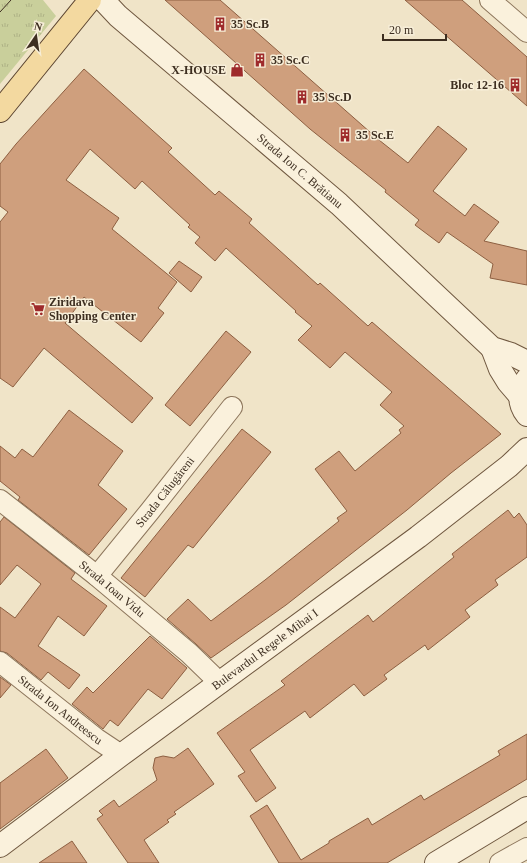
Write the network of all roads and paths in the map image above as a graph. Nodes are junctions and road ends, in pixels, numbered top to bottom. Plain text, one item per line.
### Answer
1 (90, 0) edge
2 (103, 0) edge
3 (490, 0) edge
4 (527, 32) edge
5 (0, 111) edge
6 (492, 348) junction
7 (527, 362) edge
8 (525, 397) edge
9 (232, 407) dead end
10 (527, 449) edge
11 (0, 500) edge
12 (97, 576) junction
13 (0, 662) edge
14 (220, 684) junction
15 (121, 756) junction
16 (527, 808) edge
17 (0, 846) edge
18 (527, 848) edge
19 (436, 863) edge
20 (500, 863) edge

1 - 5 main road
2 - 6 main road, Strada Ion C. Brătianu
3 - 4 street
6 - 7 main road, Strada Ion C. Brătianu
6 - 8 main road, Strada Ion C. Brătianu
9 - 12 street, Strada Călugăreni
10 - 14 main road, Bulevardul Regele Mihai I
11 - 12 street, Strada Ioan Vidu
12 - 14 street, Strada Ioan Vidu
13 - 15 street, Strada Ion Andreescu
14 - 15 main road, Bulevardul Regele Mihai I
15 - 17 main road, Bulevardul Regele Mihai I
16 - 19 main road
18 - 20 street

